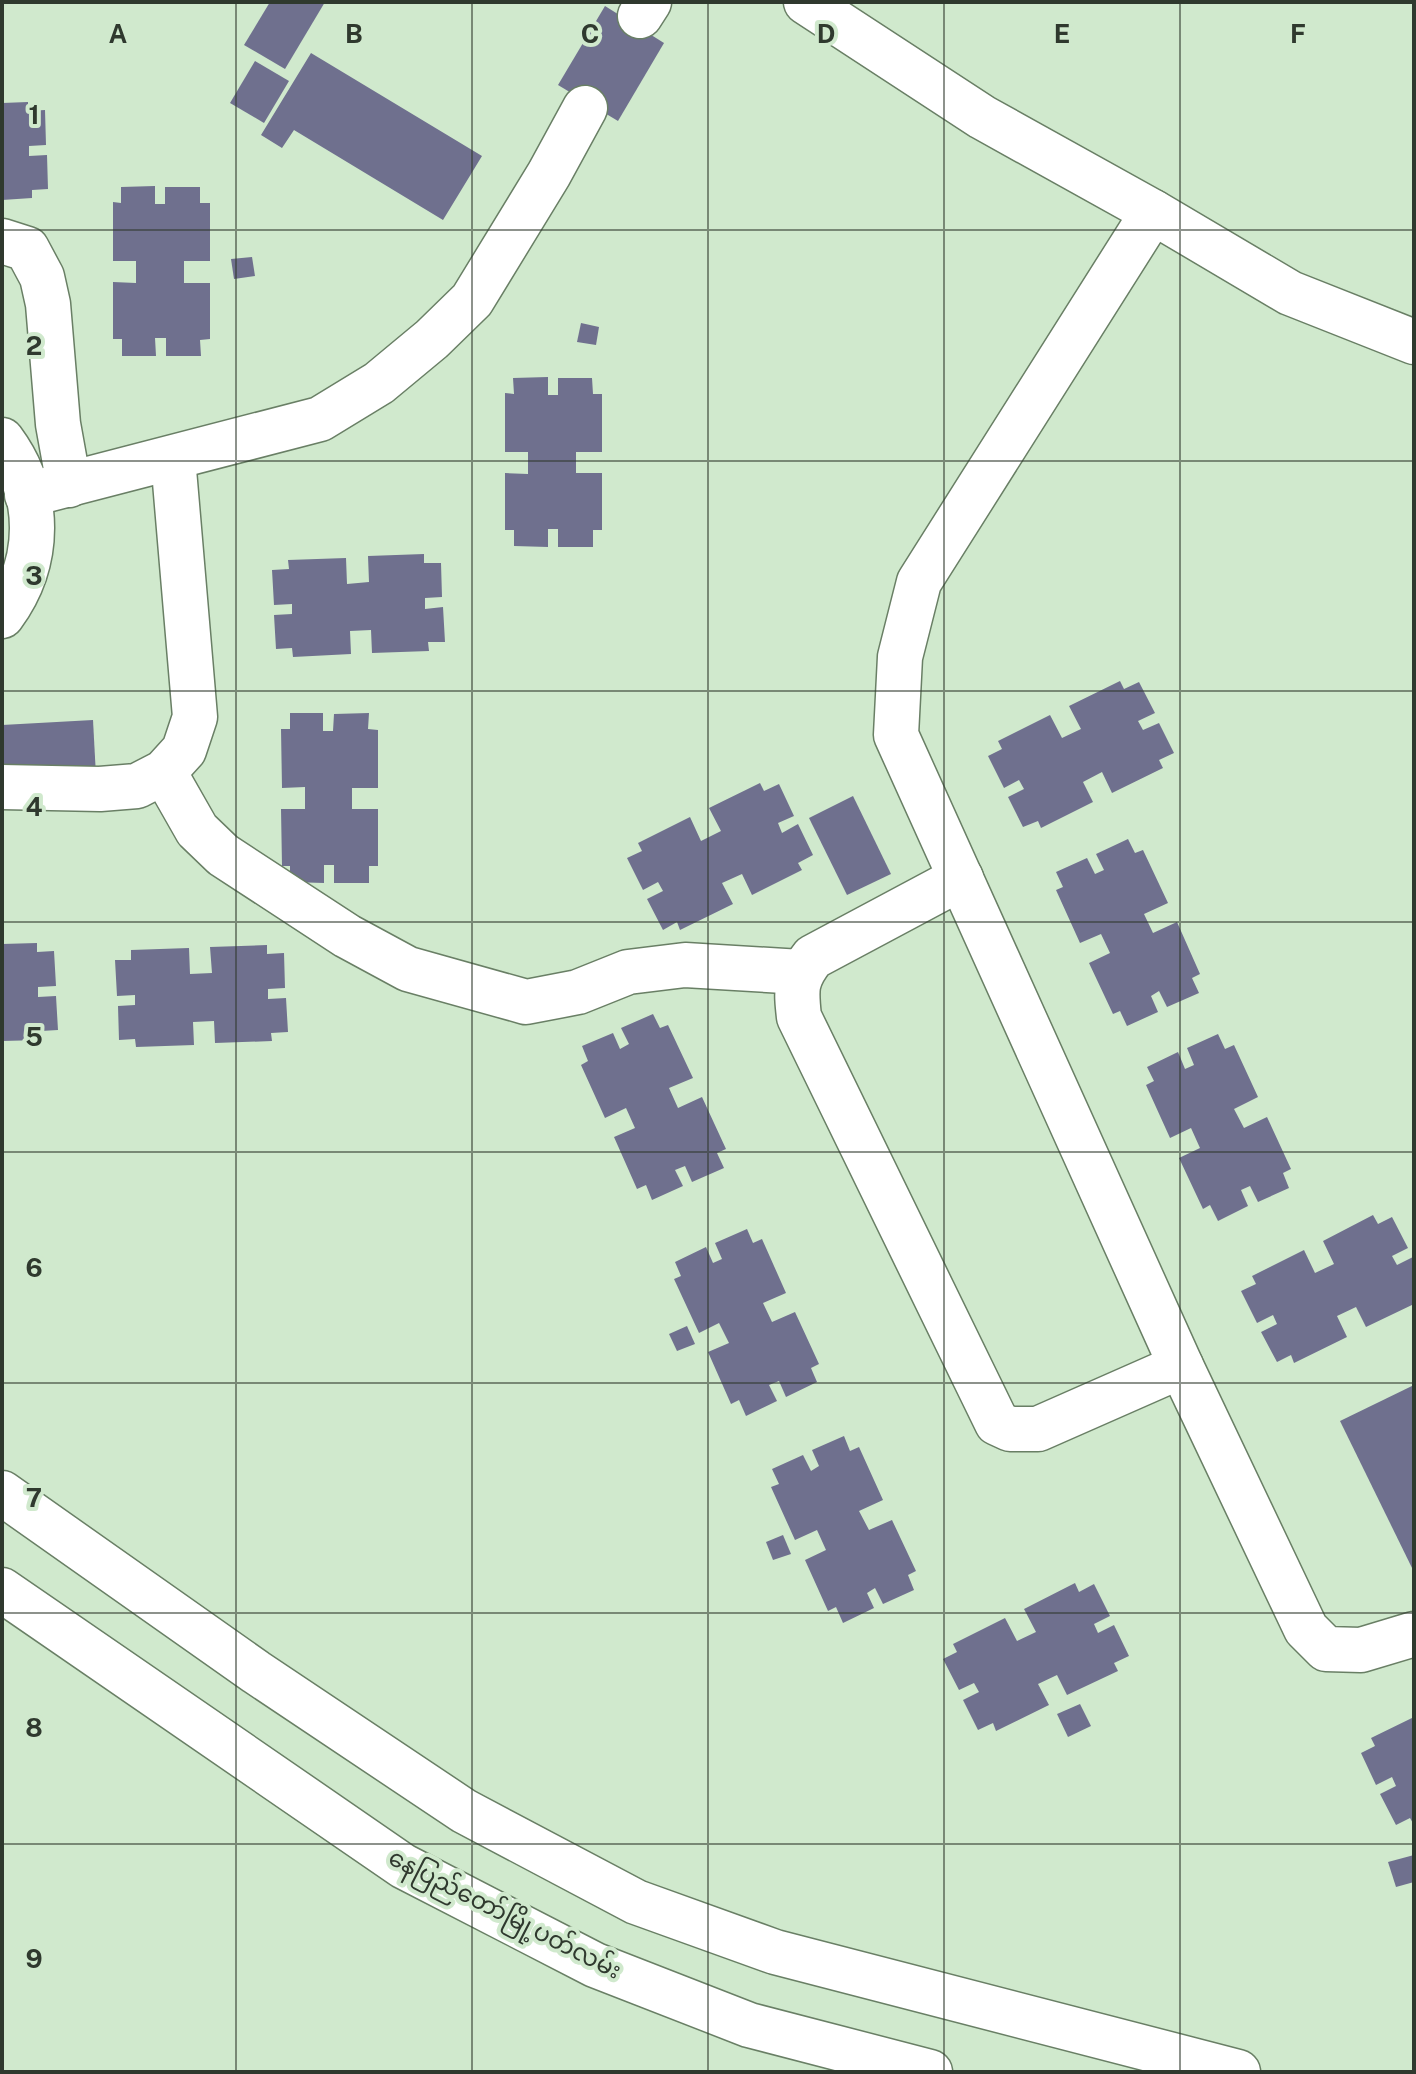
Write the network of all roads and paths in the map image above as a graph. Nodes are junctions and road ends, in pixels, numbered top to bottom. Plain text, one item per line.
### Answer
1 (806, 2) edge
2 (585, 108) dead end
3 (1153, 212) junction
4 (2, 241) edge
5 (1414, 342) edge
6 (2, 440) edge
7 (173, 458) junction
8 (69, 485) junction
9 (27, 495) junction
10 (2, 616) edge
11 (164, 772) junction
12 (2, 787) edge
13 (961, 878) junction
14 (801, 972) junction
15 (1181, 1366) junction
16 (2, 1493) edge
17 (2, 1590) edge
18 (1414, 1634) edge
19 (930, 2072) edge
20 (1238, 2072) edge

1 - 3 street
2 - 7 street
3 - 5 street
3 - 13 street
4 - 8 street
6 - 9 street
7 - 8 street
7 - 11 street
8 - 9 street
9 - 10 street
11 - 12 street
11 - 14 street
13 - 14 street
13 - 15 street
14 - 15 street
15 - 18 street
16 - 20 street
17 - 19 street, နေပြည်တော်မြို့ပတ်လမ်း

